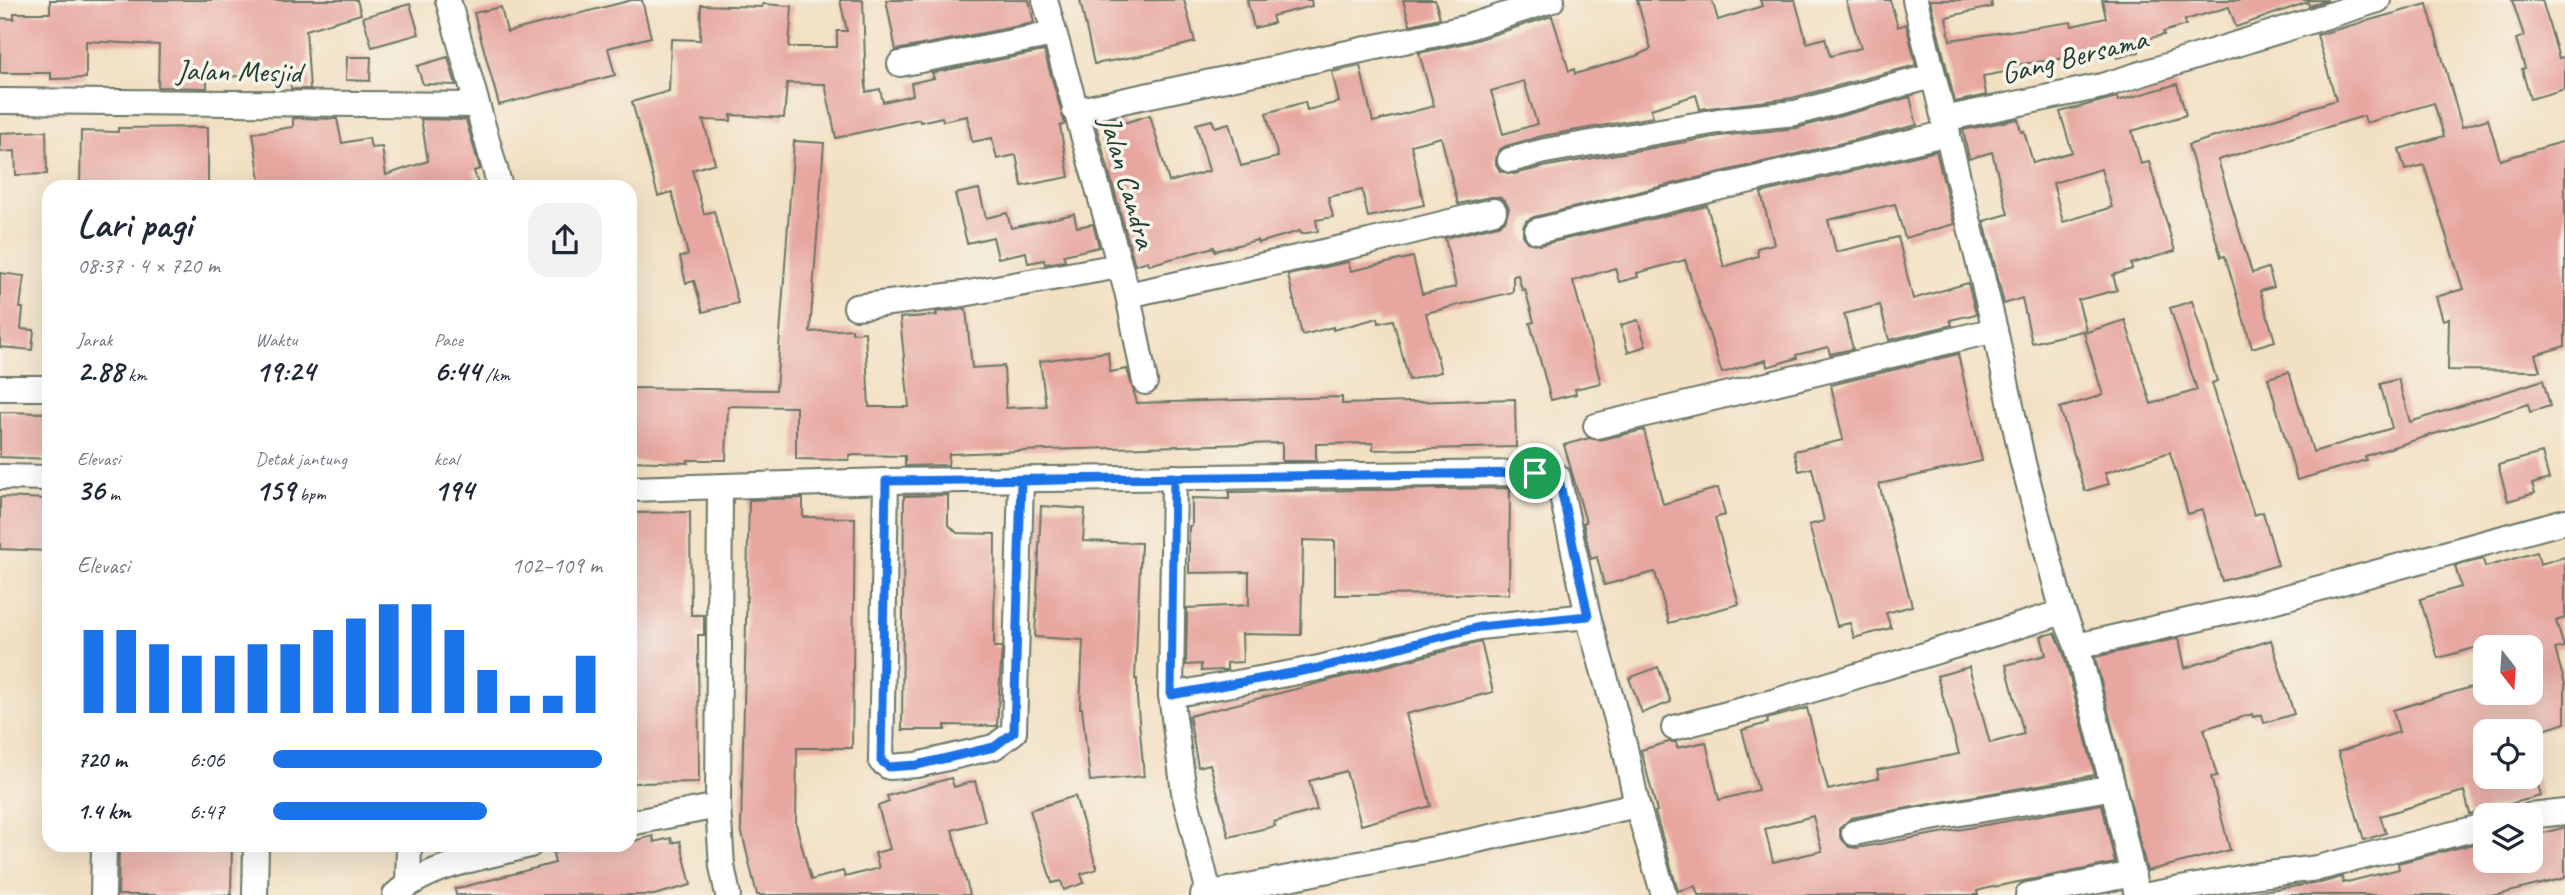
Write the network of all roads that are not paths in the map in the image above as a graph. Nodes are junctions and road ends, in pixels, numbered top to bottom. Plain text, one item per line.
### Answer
1 (448, 0) edge
2 (1045, 0) edge
3 (1550, 0) edge
4 (1915, 0) edge
5 (2378, 0) edge
6 (2349, 4) edge
7 (1054, 34) junction
8 (900, 64) dead end
9 (1933, 76) junction
10 (0, 101) edge
11 (477, 105) junction
12 (1075, 111) junction
13 (1946, 126) junction
14 (1510, 160) dead end
15 (498, 180) edge
16 (1494, 211) dead end
17 (1537, 231) dead end
18 (1119, 266) junction
19 (1128, 295) junction
20 (856, 307) dead end
21 (1995, 330) junction
22 (1145, 382) dead end
23 (0, 388) edge
24 (42, 388) edge
25 (1596, 426) dead end
26 (0, 477) edge
27 (1174, 477) junction
28 (42, 478) edge
29 (886, 481) junction
30 (1021, 481) junction
31 (720, 487) junction
32 (637, 489) edge
33 (2565, 521) edge
34 (2063, 612) junction
35 (1588, 616) junction
36 (2077, 646) junction
37 (1171, 695) junction
38 (1674, 728) dead end
39 (2113, 787) junction
40 (1637, 805) junction
41 (718, 806) junction
42 (2565, 812) edge
43 (2543, 815) edge
44 (637, 822) edge
45 (2473, 829) edge
46 (1854, 832) dead end
47 (104, 852) edge
48 (256, 852) edge
49 (408, 852) edge
50 (504, 852) edge
51 (2135, 885) edge
52 (402, 889) edge
53 (1206, 894) edge
54 (103, 895) edge
55 (255, 895) edge
56 (728, 895) edge
57 (1664, 895) edge
58 (2028, 895) edge
59 (2148, 895) edge

1 - 11 street
2 - 7 street, Jalan Candra
3 - 12 street
4 - 9 street
5 - 6 street, Gang Bersama
6 - 13 street, Gang Bersama
7 - 8 street
7 - 12 street, Jalan Candra
9 - 13 street
9 - 14 street
10 - 11 street, Jalan Mesjid
11 - 15 street
12 - 18 street, Jalan Candra
13 - 17 street, Gang Bersama
13 - 21 street
16 - 19 street
18 - 19 street, Jalan Candra
18 - 20 street
19 - 22 street, Jalan Candra
21 - 25 street
21 - 34 street
23 - 24 street
26 - 28 street
27 - 30 street
27 - 35 street
27 - 37 street
29 - 30 street
29 - 30 street
29 - 31 street
31 - 32 street
31 - 41 street
33 - 36 street
34 - 36 street
34 - 38 street
35 - 37 street
35 - 40 street
36 - 39 street
37 - 53 street
39 - 46 street
39 - 51 street
40 - 53 street
40 - 57 street
41 - 44 street
41 - 56 street
42 - 43 street
45 - 59 street
47 - 54 street
48 - 55 street
49 - 52 street
50 - 52 street
51 - 58 street

